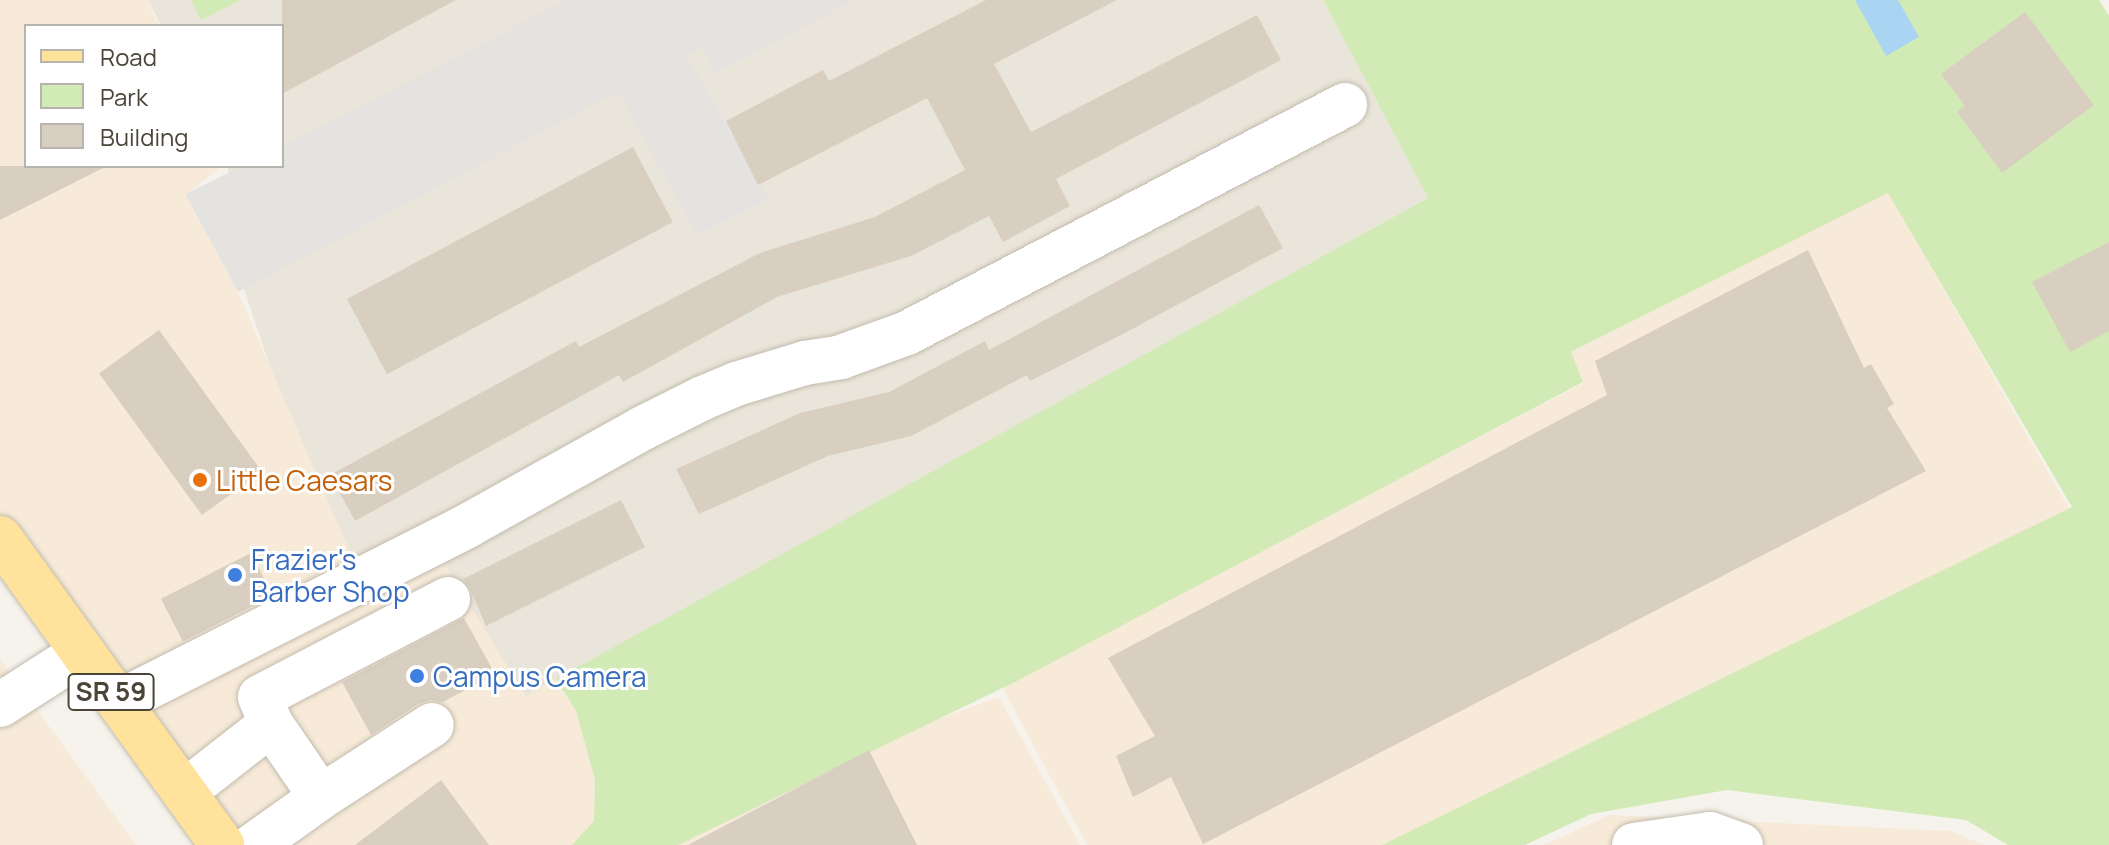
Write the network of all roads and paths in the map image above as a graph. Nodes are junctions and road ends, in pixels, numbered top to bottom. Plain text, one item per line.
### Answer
1 (1345, 105) dead end
2 (0, 538) edge
3 (448, 599) dead end
4 (83, 652) junction
5 (119, 702) junction
6 (0, 705) edge
7 (271, 724) junction
8 (432, 725) dead end
9 (184, 792) junction
10 (321, 797) junction
11 (222, 845) edge
12 (254, 845) edge
13 (1634, 845) edge
14 (1741, 845) edge

1 - 5 lane
2 - 4 main road, SR 59
3 - 7 lane
4 - 5 main road, SR 59
4 - 6 lane
5 - 9 main road, SR 59
7 - 9 lane
7 - 10 lane
8 - 10 lane
9 - 11 main road, SR 59
10 - 12 lane
13 - 14 lane

